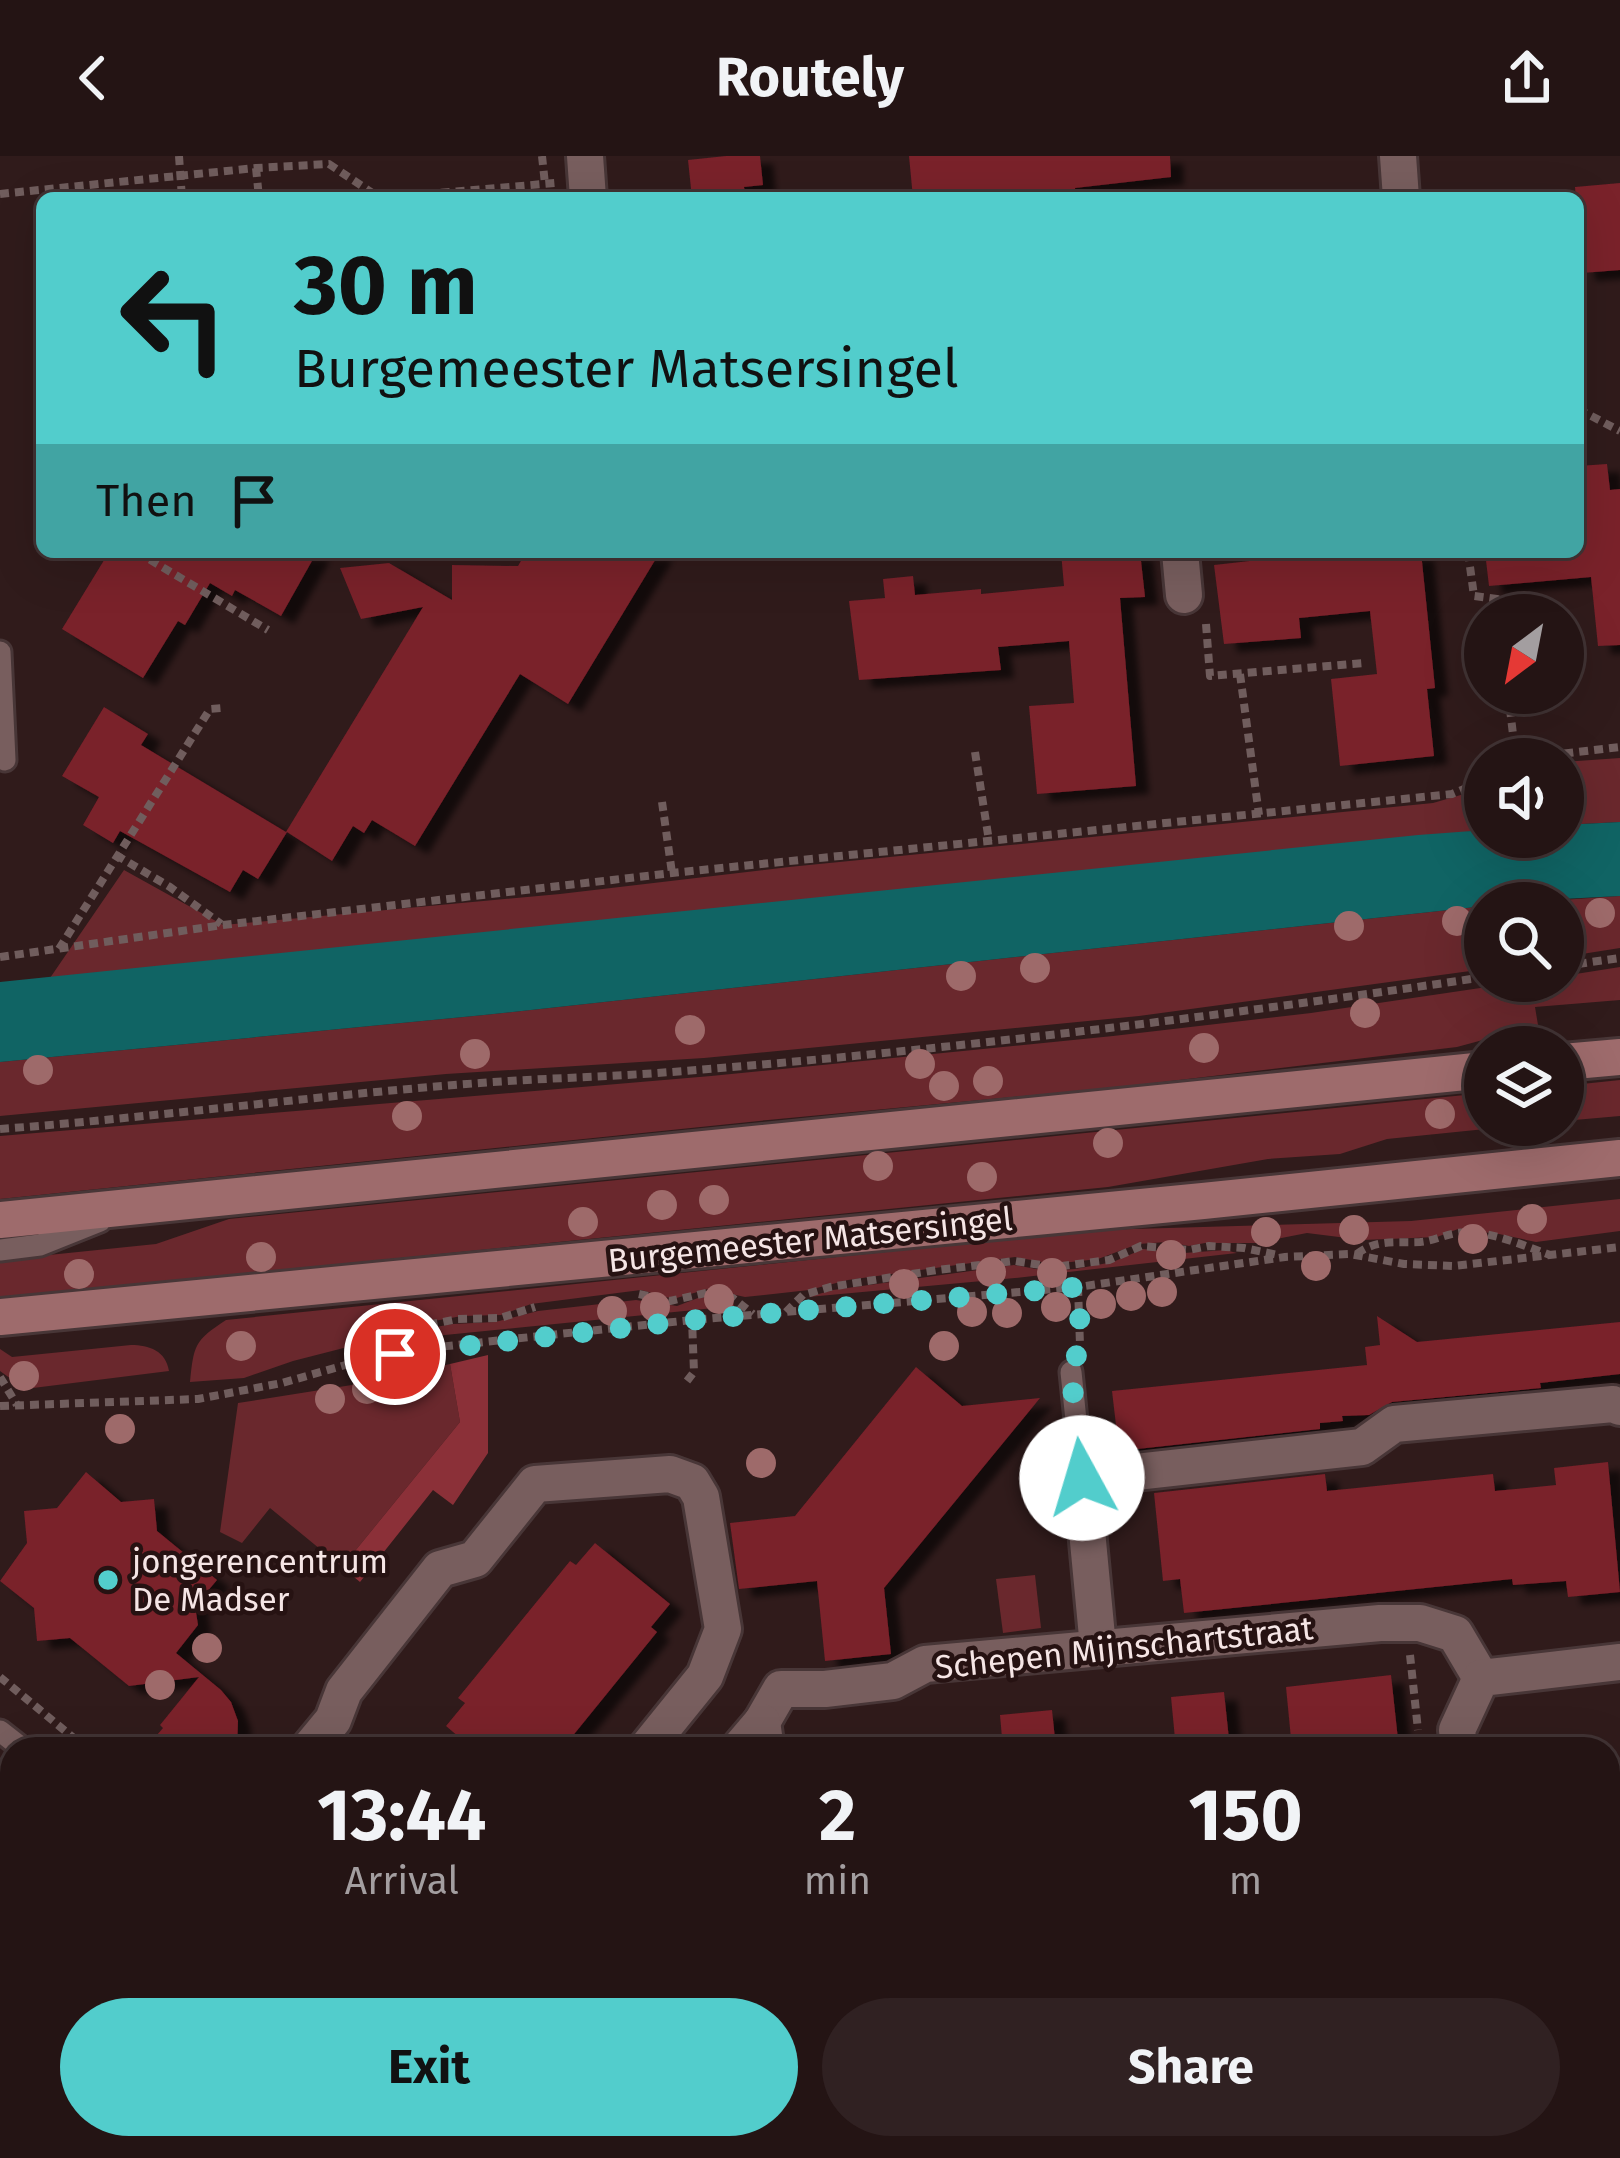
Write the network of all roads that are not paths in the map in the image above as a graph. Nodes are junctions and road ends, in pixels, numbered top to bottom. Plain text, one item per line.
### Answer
1 (1397, 156) edge
2 (1401, 192) edge
3 (1181, 558) edge
4 (1184, 595) road end
5 (0, 652) edge
6 (4, 760) dead end
7 (1620, 1057) edge
8 (1584, 1060) edge
9 (1464, 1072) edge
10 (1620, 1158) edge
11 (134, 1207) junction
12 (0, 1220) edge
13 (0, 1250) edge
14 (0, 1317) edge
15 (1071, 1372) road end
16 (1620, 1407) edge
17 (1082, 1478) junction
18 (1098, 1647) junction
19 (1620, 1662) edge
20 (1481, 1678) junction
21 (319, 1737) edge
22 (656, 1737) edge
23 (757, 1737) edge
24 (1458, 1737) edge

1 - 2 street
3 - 4 street
5 - 6 lane
7 - 8 main road
9 - 11 main road
10 - 14 main road, Burgemeester Matsersingel
11 - 12 main road
11 - 13 lane
15 - 17 lane
16 - 17 street
17 - 18 street
18 - 20 street, Schepen Mijnschartstraat
18 - 23 street, Schepen Mijnschartstraat
19 - 20 street
20 - 24 street
21 - 22 street

